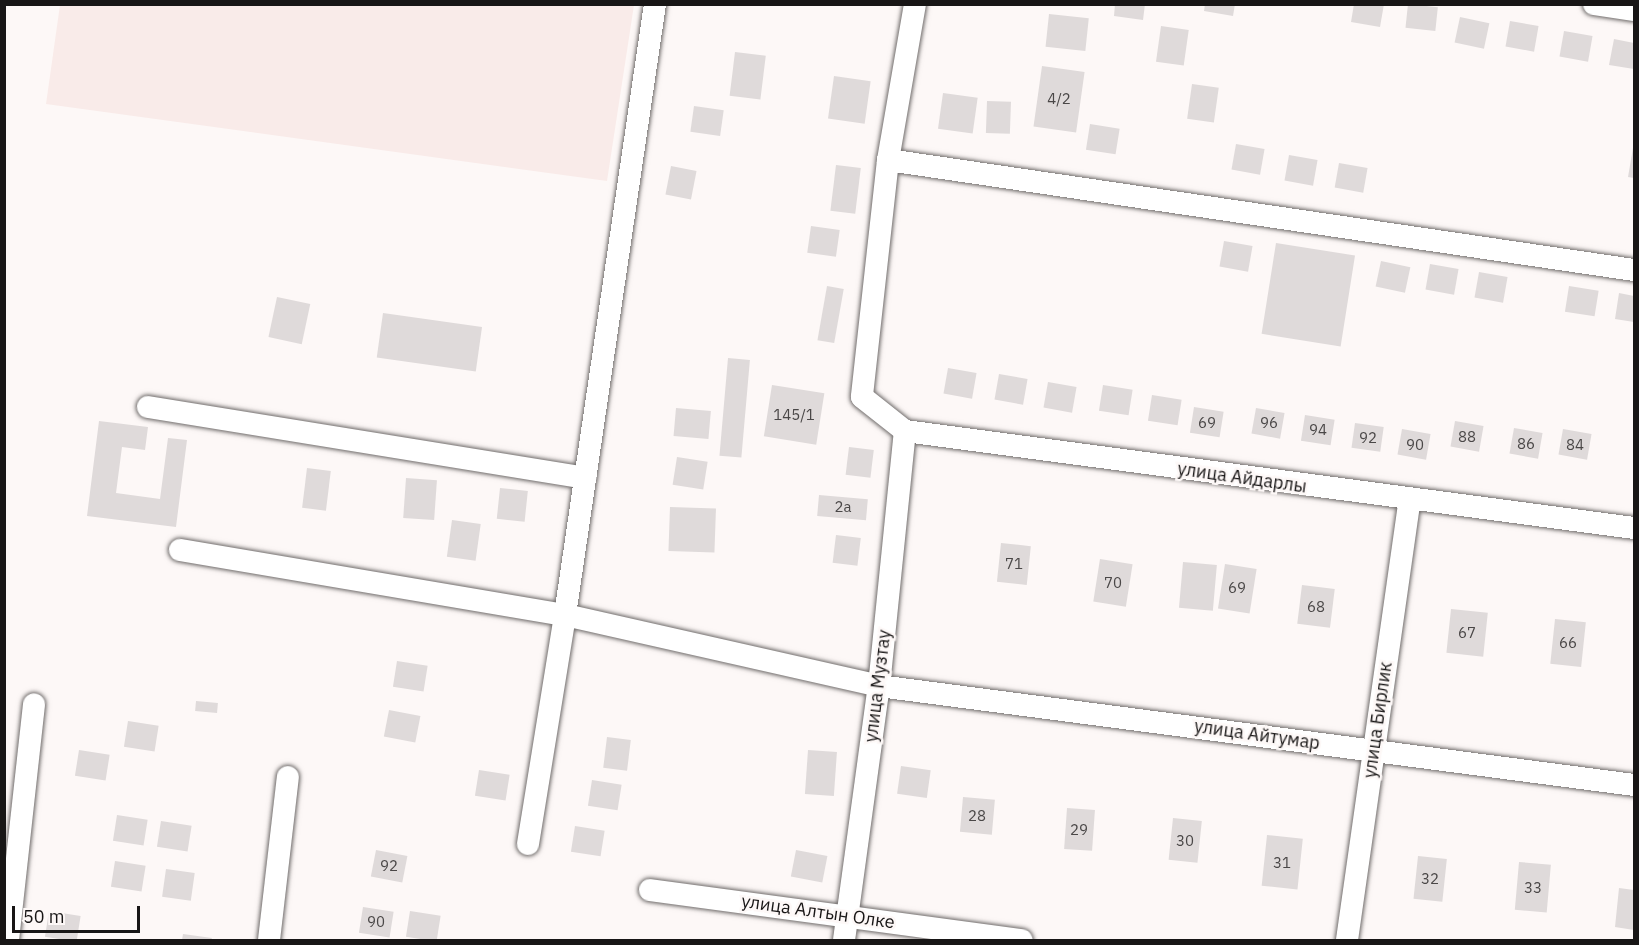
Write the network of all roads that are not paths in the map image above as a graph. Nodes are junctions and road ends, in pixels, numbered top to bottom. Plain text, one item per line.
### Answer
1 (655, 4) edge
2 (915, 4) edge
3 (1594, 4) edge
4 (1635, 10) edge
5 (888, 160) junction
6 (1635, 270) edge
7 (148, 407) dead end
8 (905, 431) junction
9 (585, 478) junction
10 (1410, 500) junction
11 (1635, 528) edge
12 (180, 550) dead end
13 (565, 615) junction
14 (879, 686) junction
15 (34, 704) dead end
16 (1374, 750) junction
17 (288, 777) dead end
18 (1635, 784) edge
19 (528, 844) dead end
20 (650, 890) dead end
21 (847, 916) junction
22 (8, 940) edge
23 (269, 940) edge
24 (844, 940) edge
25 (1022, 940) edge
26 (1347, 940) edge

1 - 9 street
2 - 5 street
3 - 4 street
5 - 6 street
5 - 8 street
7 - 9 street
8 - 10 street, улица Айдарлы
8 - 14 street, улица Музтау
9 - 13 street
10 - 11 street, улица Айдарлы
10 - 16 street, улица Бирлик
12 - 13 street, улица Айтумар
13 - 14 street, улица Айтумар
13 - 19 street
14 - 16 street, улица Айтумар
14 - 21 street, улица Музтау
15 - 22 street
16 - 18 street, улица Айтумар
16 - 26 street, улица Бирлик
17 - 23 street
20 - 21 street, улица Алтын Олке
21 - 24 street, улица Музтау
21 - 25 street, улица Алтын Олке

